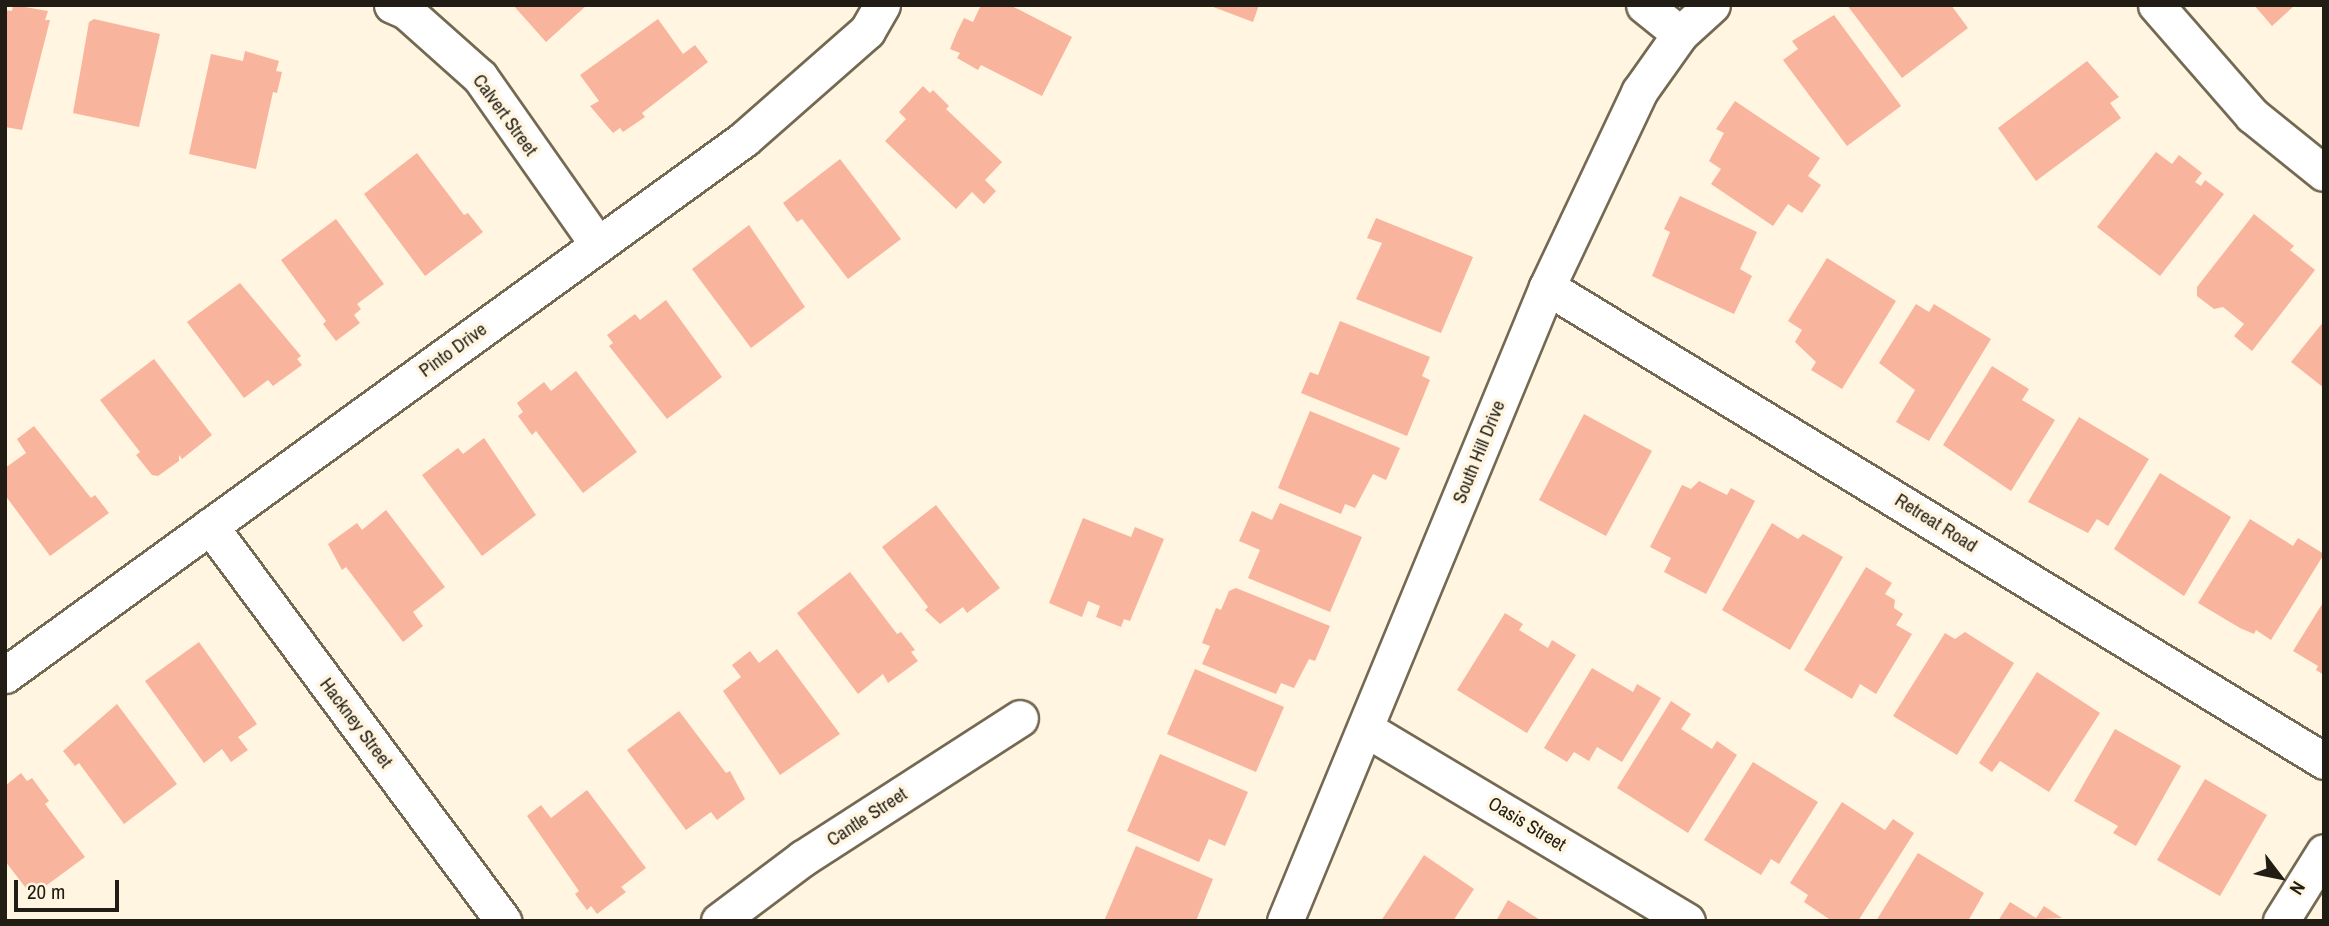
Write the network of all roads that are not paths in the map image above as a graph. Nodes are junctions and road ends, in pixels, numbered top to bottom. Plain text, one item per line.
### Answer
1 (392, 5) edge
2 (882, 5) edge
3 (1644, 5) edge
4 (1712, 5) edge
5 (2156, 5) edge
6 (1680, 34) junction
7 (2324, 173) edge
8 (598, 245) junction
9 (1547, 287) junction
10 (210, 526) junction
11 (5, 675) edge
12 (1020, 718) dead end
13 (1366, 729) junction
14 (2324, 761) edge
15 (2324, 852) edge
16 (503, 921) edge
17 (719, 921) edge
18 (1285, 921) edge
19 (1687, 921) edge
20 (2281, 921) edge

1 - 8 street, Calvert Street
2 - 8 street, Pinto Drive
3 - 6 street
4 - 6 street, South Hill Drive
5 - 7 street
6 - 9 street, South Hill Drive
8 - 10 street, Pinto Drive
9 - 13 street, South Hill Drive
9 - 14 street, Retreat Road
10 - 11 street, Pinto Drive
10 - 16 street, Hackney Street
12 - 17 street, Cantle Street
13 - 18 street, South Hill Drive
13 - 19 street, Oasis Street
15 - 20 street

